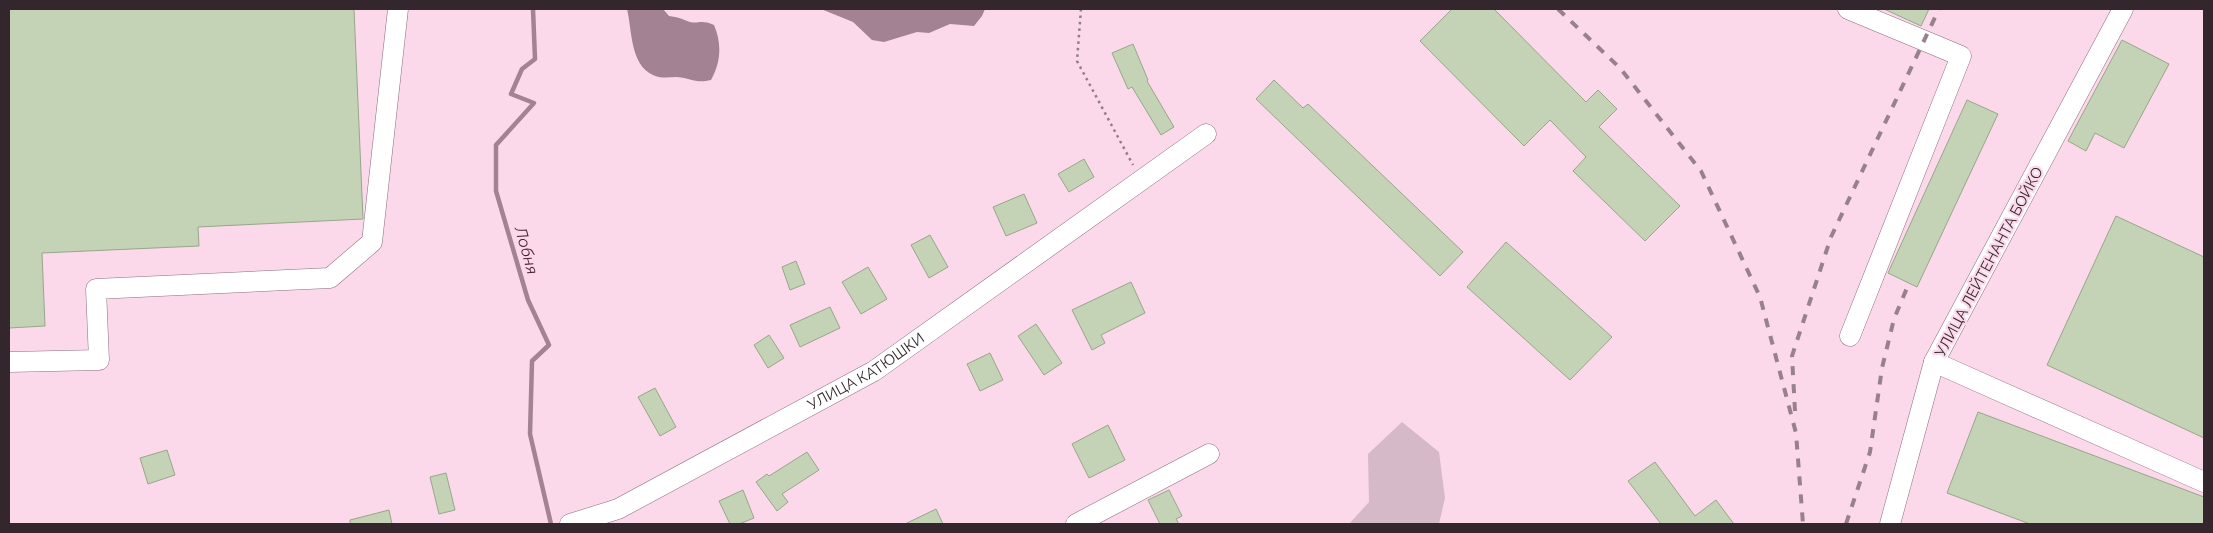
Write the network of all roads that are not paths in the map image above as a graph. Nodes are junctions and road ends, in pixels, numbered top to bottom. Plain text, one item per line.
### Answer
1 (398, 9) edge
2 (1848, 9) edge
3 (2123, 9) edge
4 (1206, 134) dead end
5 (1850, 336) dead end
6 (9, 362) edge
7 (1934, 362) junction
8 (1209, 454) dead end
9 (2204, 482) edge
10 (622, 517) edge
11 (570, 524) edge
12 (1076, 524) edge
13 (1890, 524) edge

1 - 6 street
2 - 5 street
3 - 7 street, УЛИЦА ЛЕЙТЕНАНТА БОЙКО
4 - 10 street, УЛИЦА КАТЮШКИ
7 - 9 street, УЛИЦА ЛЕЙТЕНАНТА БОЙКО
7 - 13 street
8 - 12 street
10 - 11 street, УЛИЦА КАТЮШКИ

